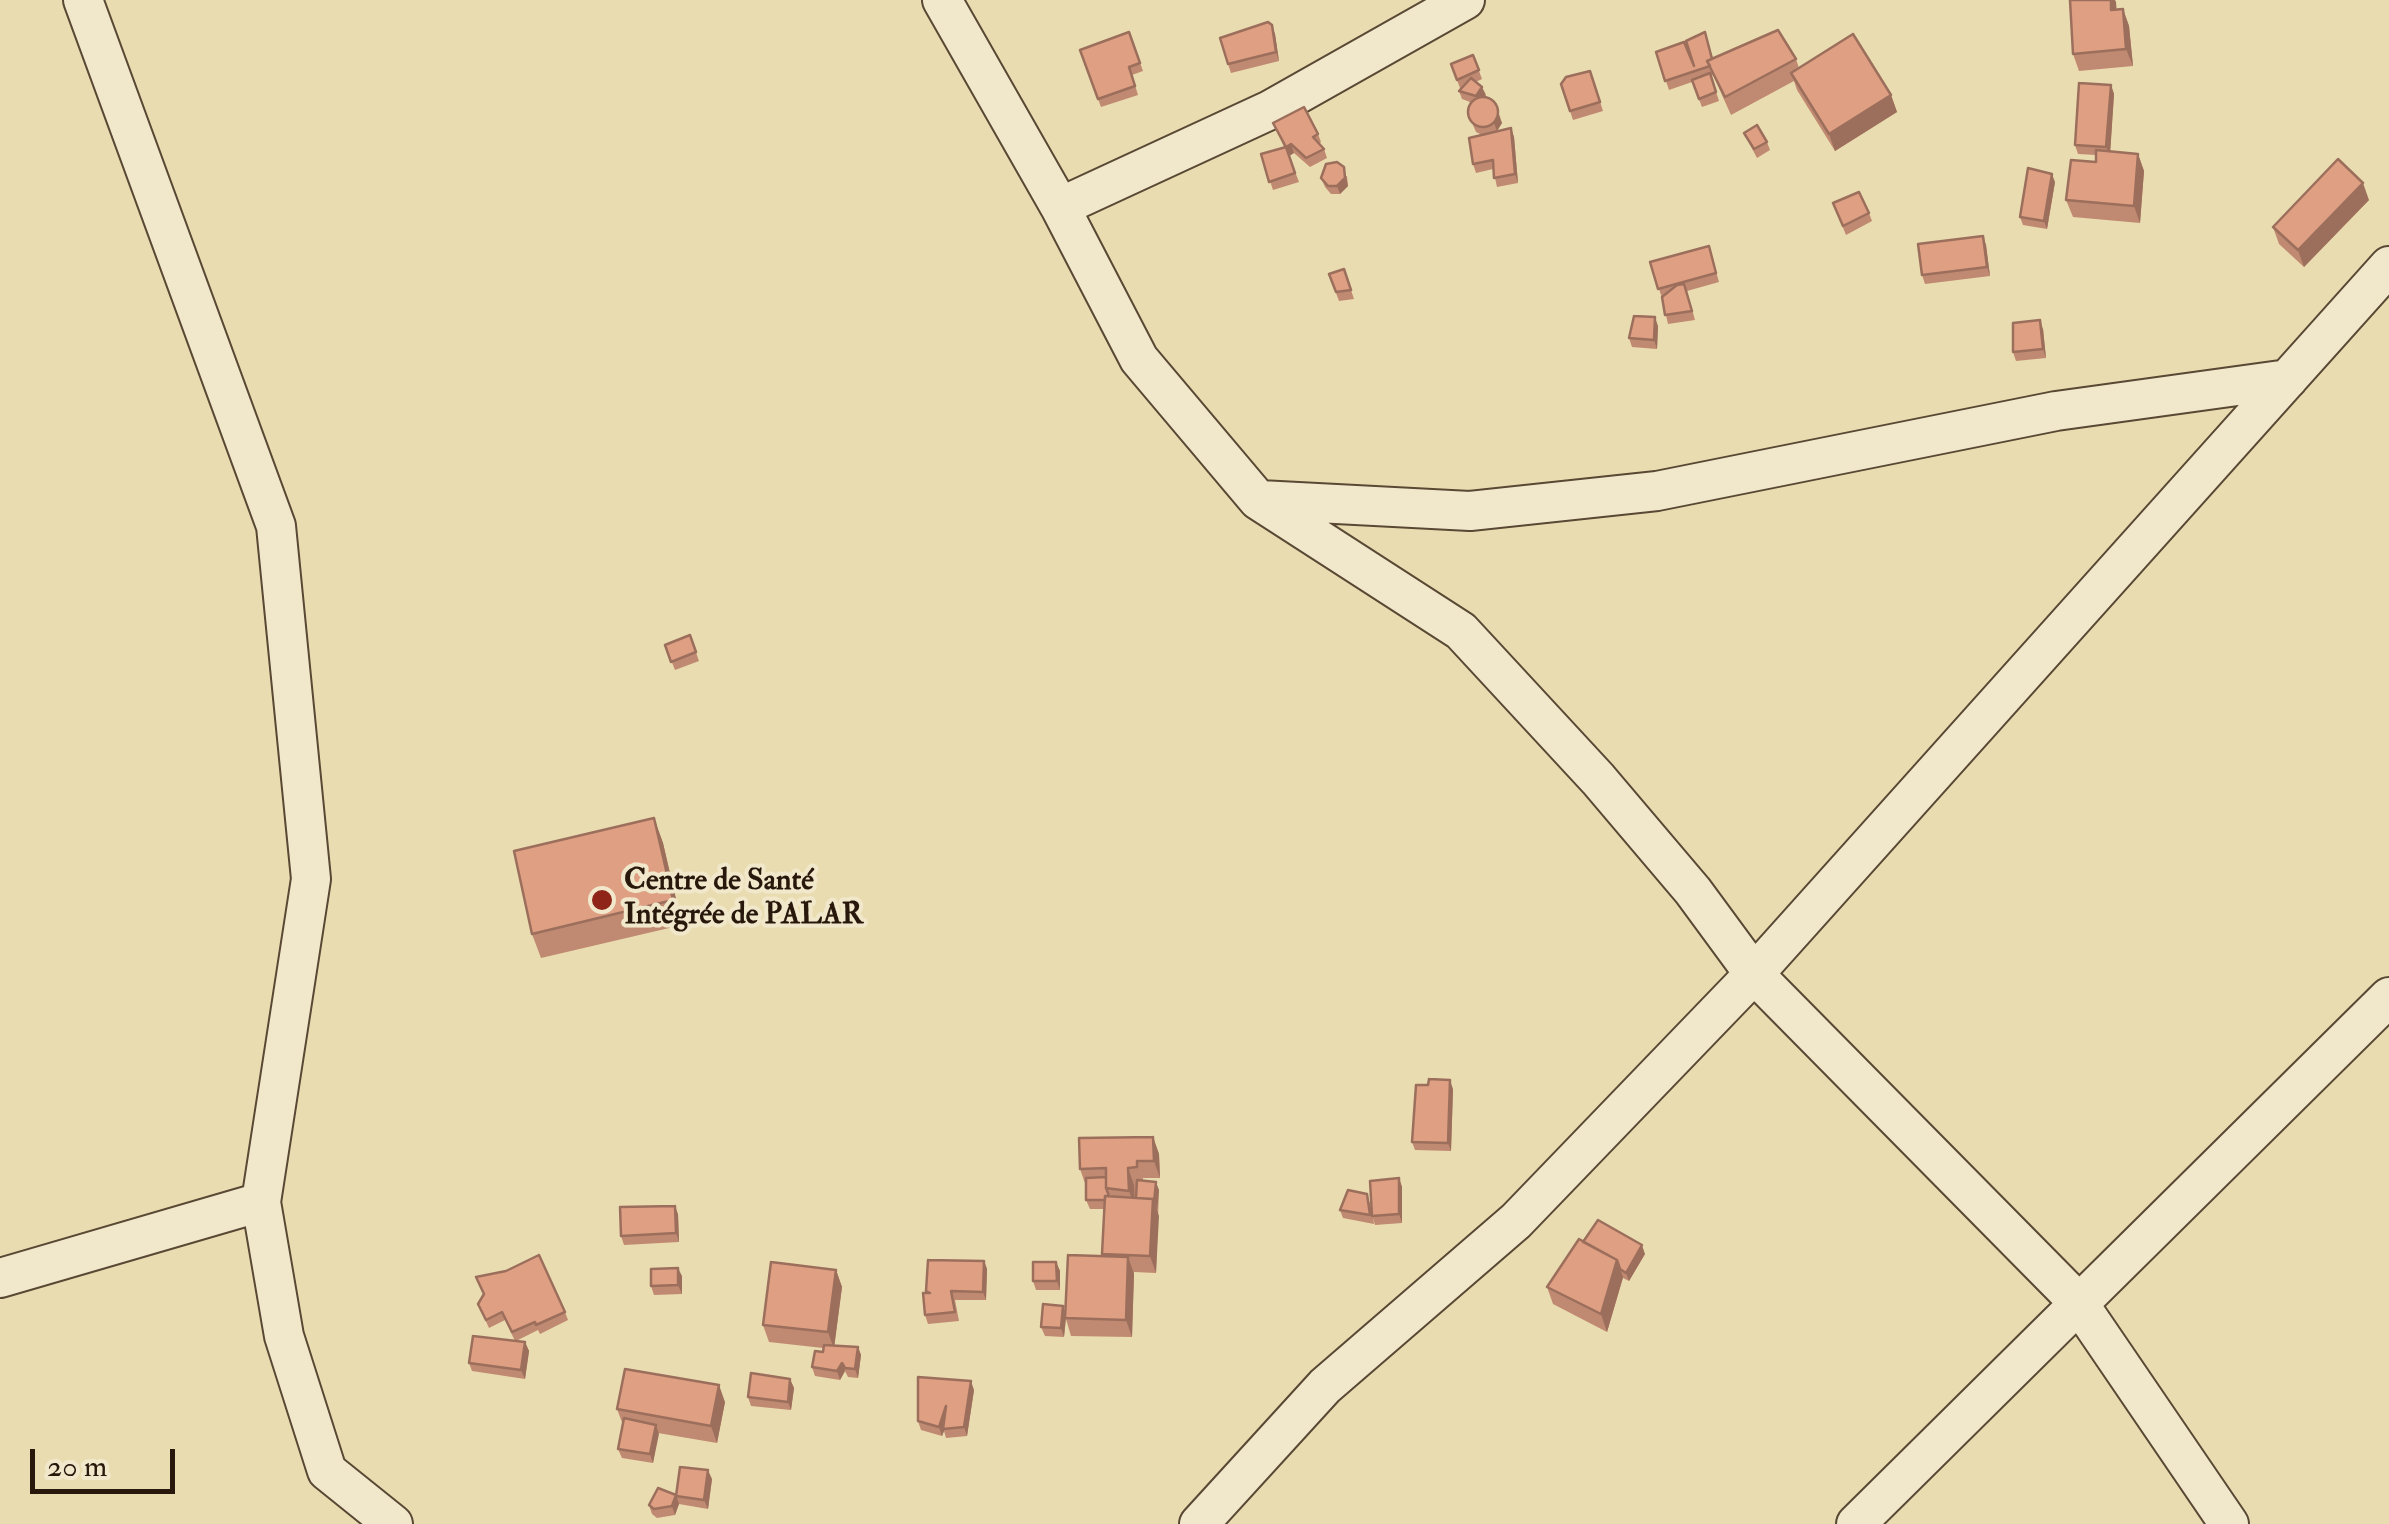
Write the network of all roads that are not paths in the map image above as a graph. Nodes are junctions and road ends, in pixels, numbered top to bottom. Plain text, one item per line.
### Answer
1 (83, 0) edge
2 (942, 0) edge
3 (1466, 0) edge
4 (1060, 207) junction
5 (2389, 266) edge
6 (2288, 378) junction
7 (1258, 500) junction
8 (1754, 974) junction
9 (2389, 997) edge
10 (261, 1202) junction
11 (0, 1278) edge
12 (2077, 1301) junction
13 (394, 1524) edge
14 (1199, 1524) edge
15 (1856, 1524) edge
16 (2228, 1524) edge

1 - 10 street
2 - 4 street
3 - 4 street
4 - 7 street
5 - 6 street
6 - 7 street
6 - 8 street
7 - 8 street
8 - 12 street
8 - 14 street
9 - 12 street
10 - 11 street
10 - 13 street
12 - 15 street
12 - 16 street

